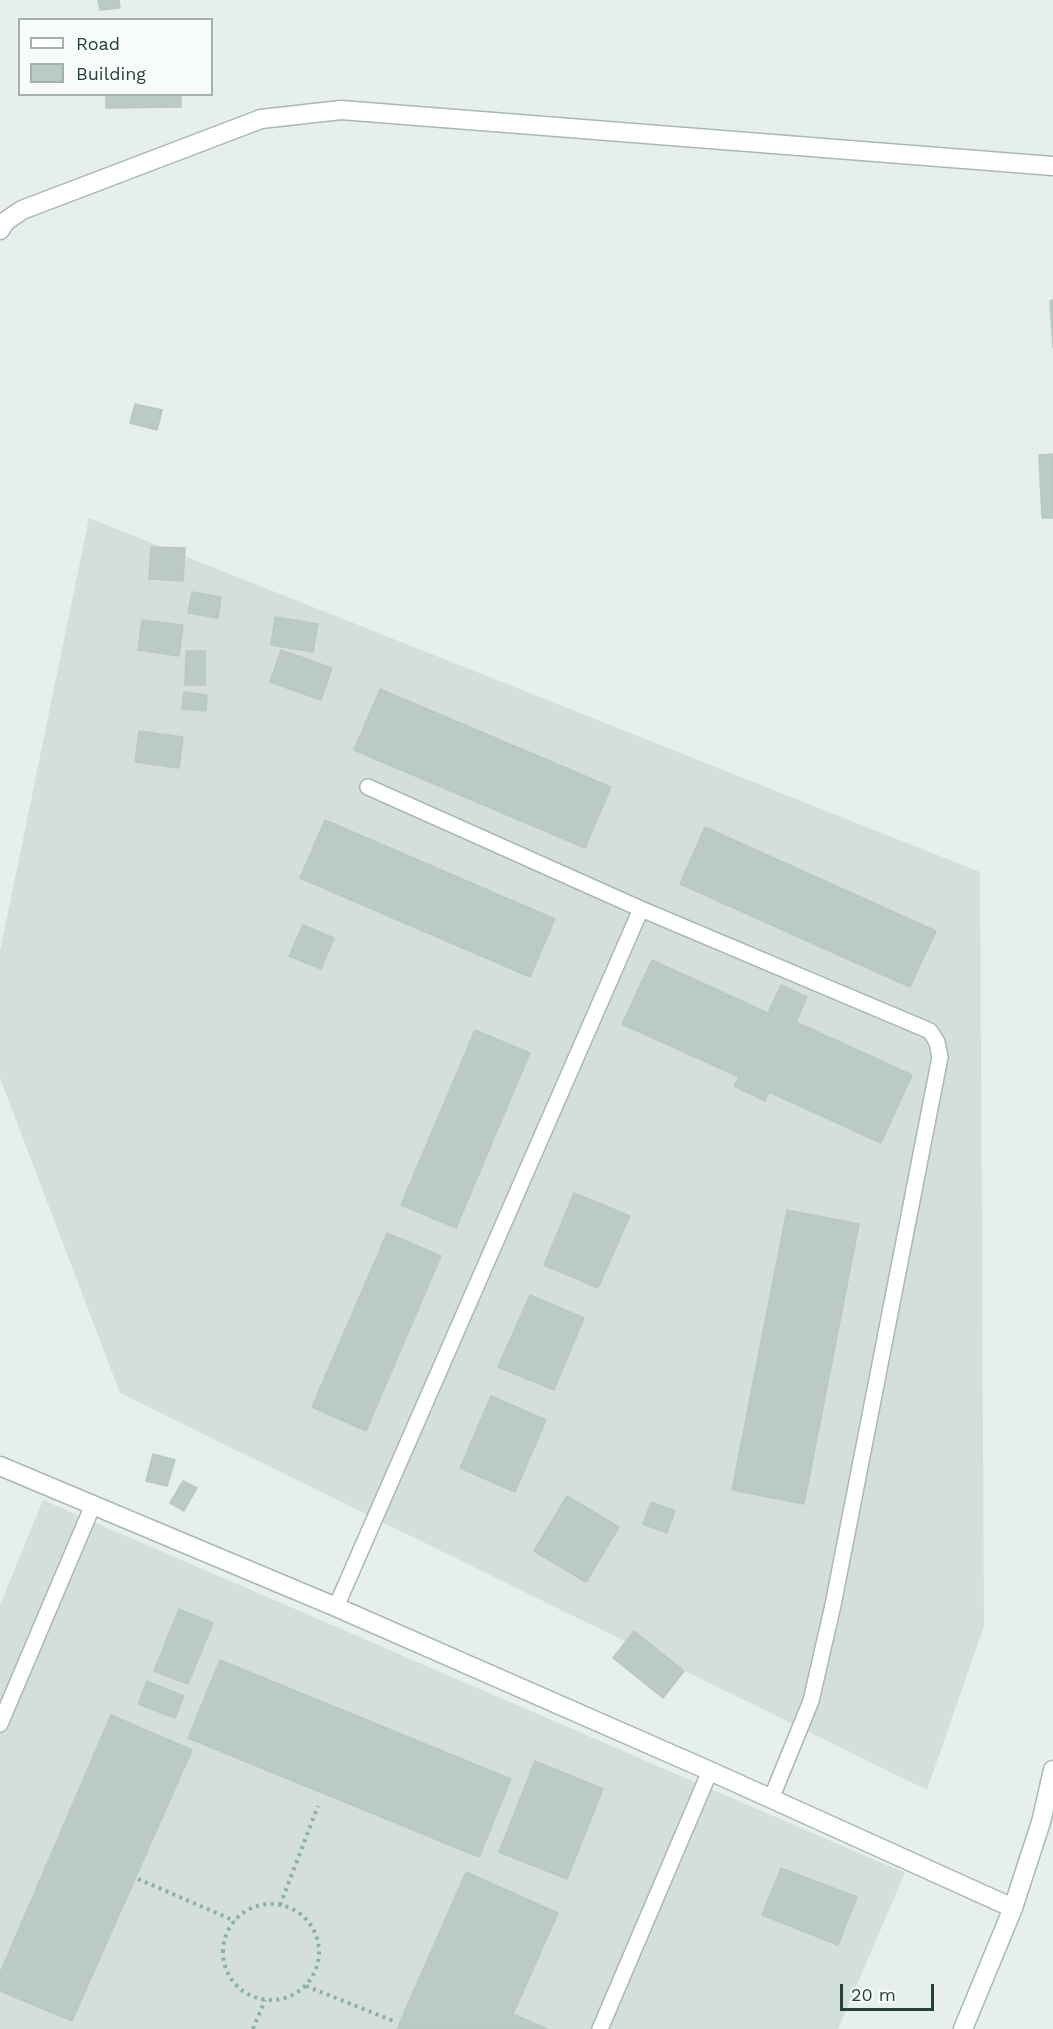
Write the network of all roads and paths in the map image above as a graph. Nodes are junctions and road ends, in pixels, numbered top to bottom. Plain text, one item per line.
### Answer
1 (1053, 166) edge
2 (0, 230) edge
3 (368, 787) dead end
4 (641, 909) junction
5 (0, 1466) edge
6 (93, 1505) junction
7 (336, 1607) junction
8 (0, 1724) edge
9 (1053, 1770) edge
10 (710, 1771) junction
11 (771, 1799) junction
12 (318, 1806) dead end
13 (138, 1879) dead end
14 (280, 1905) junction
15 (1013, 1908) junction
16 (235, 1921) junction
17 (306, 1986) junction
18 (265, 2000) junction
19 (396, 2022) dead end
20 (253, 2029) edge
21 (600, 2029) edge
22 (963, 2029) edge

1 - 2 street
3 - 4 lane
4 - 7 lane
4 - 11 lane
5 - 6 street
6 - 7 street
6 - 8 lane
7 - 10 street
9 - 15 street
10 - 11 street
10 - 21 lane
11 - 15 street
12 - 14 path
13 - 16 path
14 - 16 path
14 - 17 path
15 - 22 street
16 - 18 path
17 - 18 path
17 - 19 path
18 - 20 path

